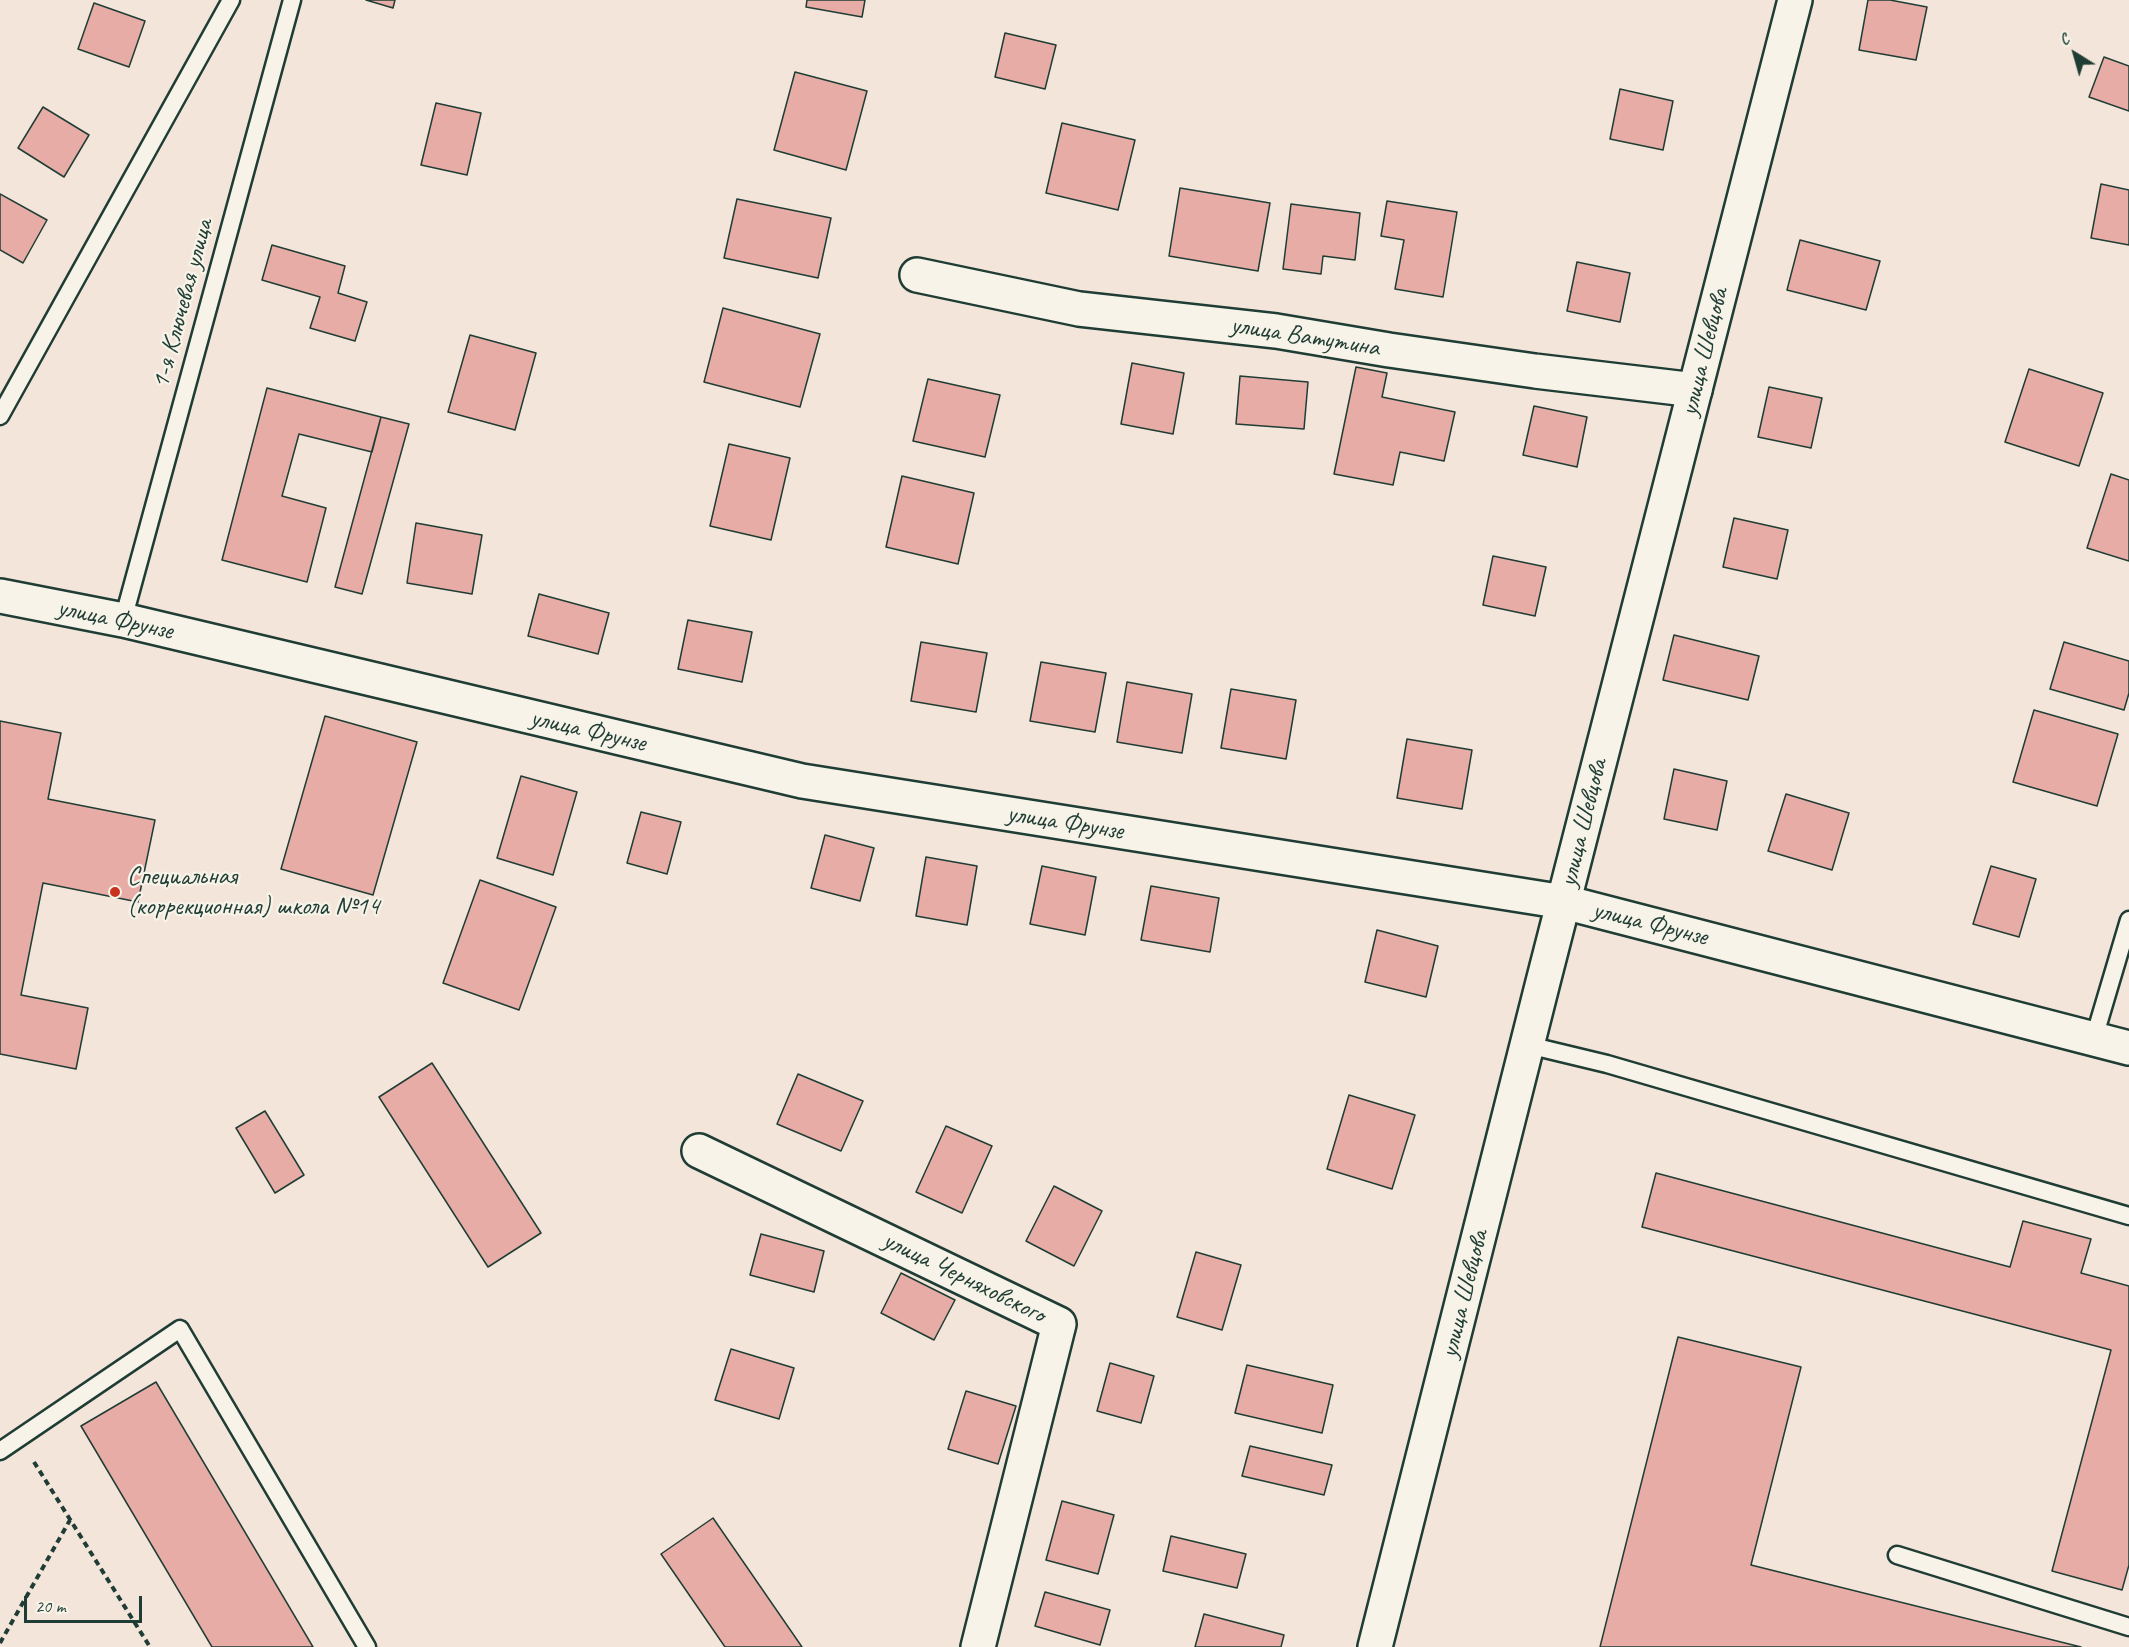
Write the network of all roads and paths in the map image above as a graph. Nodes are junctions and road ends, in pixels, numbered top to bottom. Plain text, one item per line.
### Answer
1 (231, 0) edge
2 (292, 0) edge
3 (1796, 0) edge
4 (917, 275) dead end
5 (1695, 390) junction
6 (0, 416) edge
7 (0, 596) edge
8 (123, 620) junction
9 (1564, 902) junction
10 (2129, 920) edge
11 (2094, 1038) junction
12 (1528, 1045) junction
13 (2129, 1048) edge
14 (699, 1150) dead end
15 (2129, 1216) edge
16 (19, 1438) junction
17 (0, 1451) edge
18 (70, 1520) junction
19 (1897, 1556) dead end
20 (2129, 1627) edge
21 (0, 1643) edge
22 (150, 1647) edge
23 (367, 1647) edge
24 (978, 1647) edge
25 (1376, 1647) edge

1 - 6 lane
2 - 8 lane, 1-я Ключевая улица
3 - 5 street, улица Шевцова
4 - 5 street, улица Ватутина
5 - 9 street, улица Шевцова
7 - 8 street, улица Фрунзе
8 - 9 street, улица Фрунзе
9 - 11 street, улица Фрунзе
9 - 12 street, улица Шевцова
10 - 11 lane
11 - 13 street, улица Фрунзе
12 - 15 lane
12 - 25 street, улица Шевцова
14 - 24 street, улица Черняховского
16 - 17 lane
16 - 18 path
16 - 23 lane
18 - 21 path
18 - 22 path
19 - 20 lane

